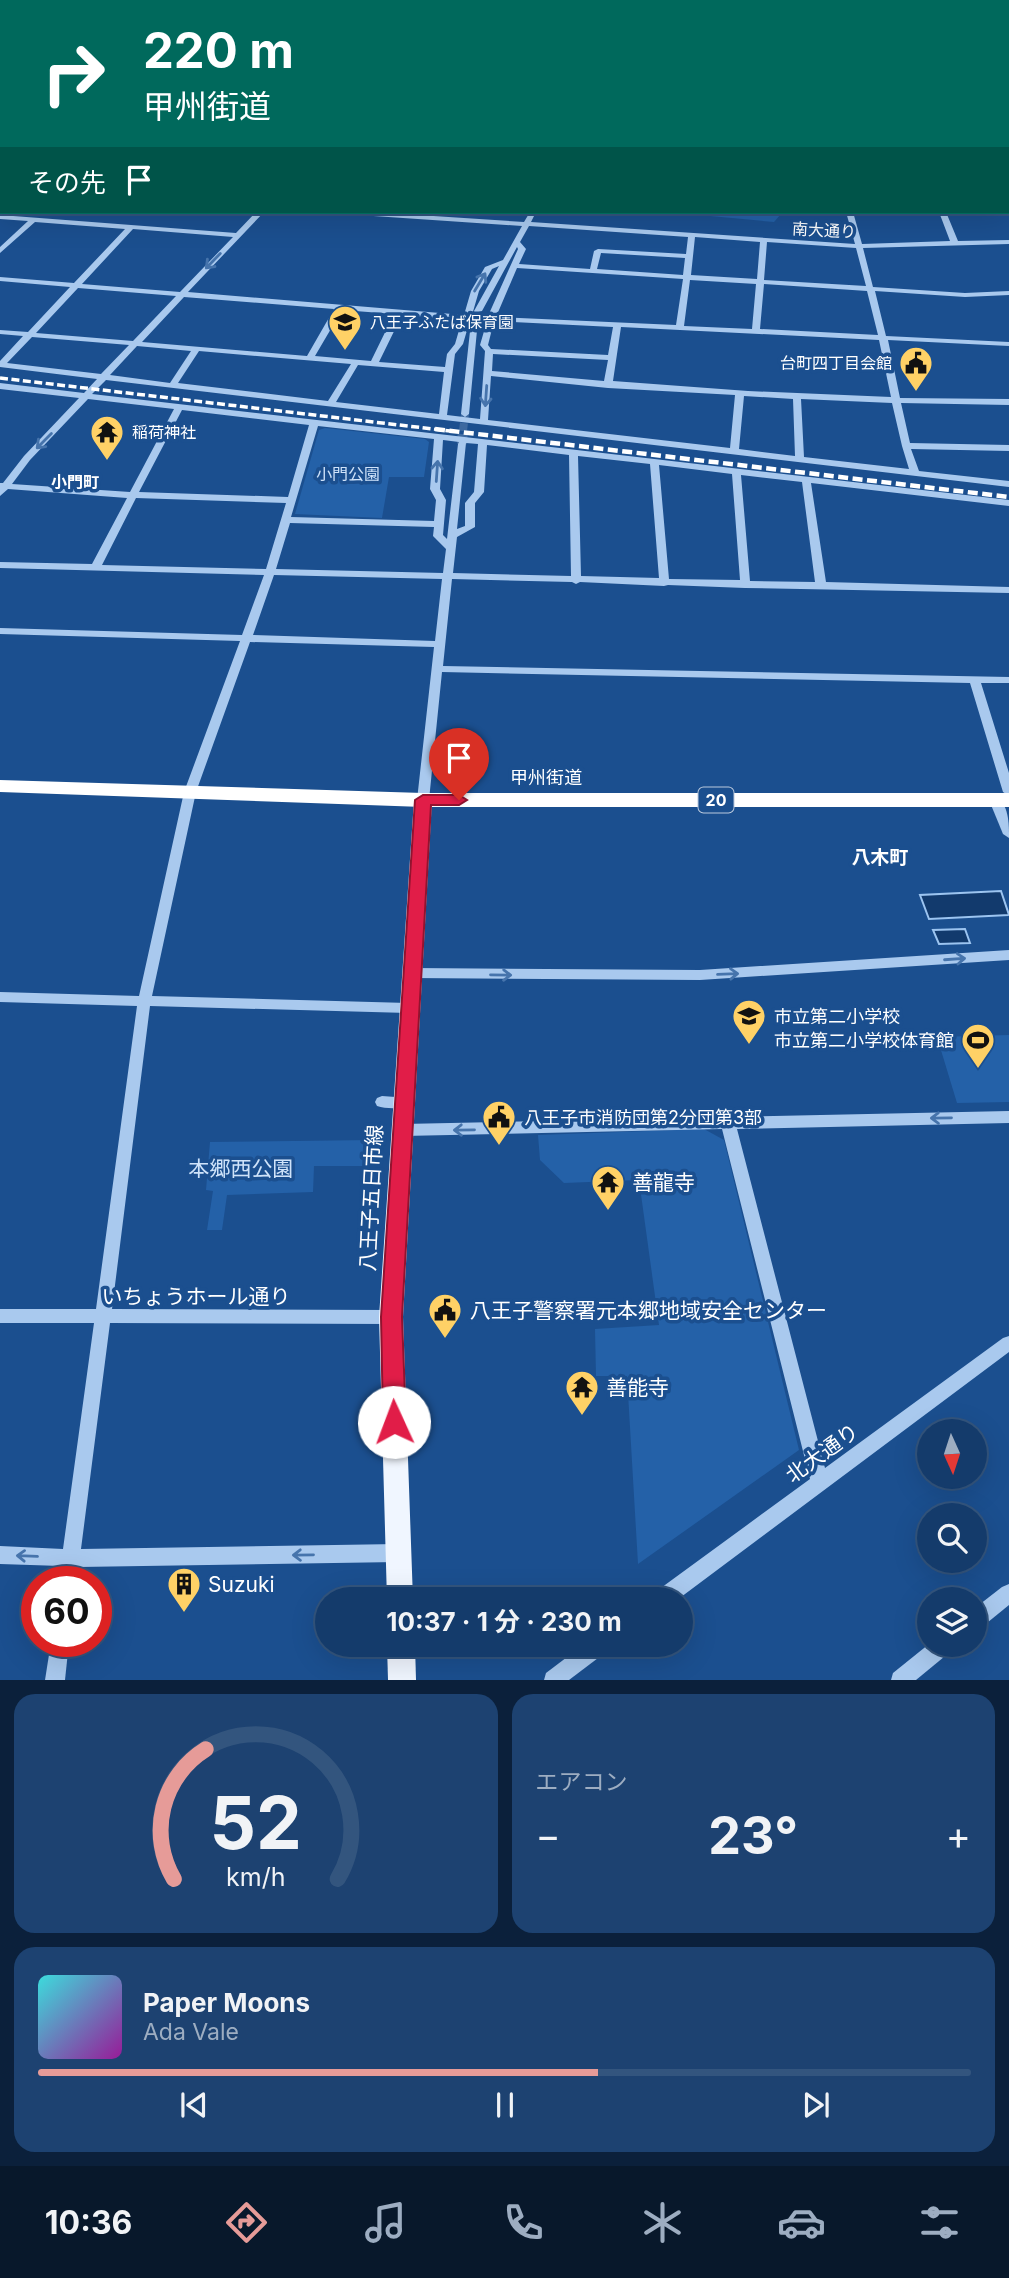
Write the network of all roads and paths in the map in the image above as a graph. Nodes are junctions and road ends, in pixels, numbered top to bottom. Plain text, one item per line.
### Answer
1 (258, 214) edge
2 (410, 214) edge
3 (532, 214) edge
4 (851, 214) edge
5 (944, 214) edge
6 (0, 217) edge
7 (33, 220) junction
8 (525, 226) junction
9 (131, 227) junction
10 (238, 235) junction
11 (692, 236) junction
12 (764, 240) junction
13 (516, 242) junction
14 (1009, 242) edge
15 (955, 244) junction
16 (859, 246) junction
17 (0, 251) edge
18 (689, 256) junction
19 (504, 262) junction
20 (515, 266) junction
21 (593, 271) junction
22 (687, 277) junction
23 (0, 279) edge
24 (759, 282) junction
25 (75, 286) junction
26 (869, 290) junction
27 (1009, 293) edge
28 (179, 296) junction
29 (339, 308) junction
30 (478, 311) dead end
31 (399, 312) junction
32 (464, 317) junction
33 (489, 318) junction
34 (475, 322) dead end
35 (617, 326) junction
36 (680, 329) junction
37 (0, 332) edge
38 (756, 333) junction
39 (31, 335) junction
40 (883, 338) junction
41 (1009, 344) edge
42 (133, 345) junction
43 (196, 350) junction
44 (489, 351) junction
45 (310, 358) junction
46 (613, 358) junction
47 (356, 362) junction
48 (374, 363) junction
49 (1, 365) edge
50 (448, 370) junction
51 (487, 373) junction
52 (105, 377) junction
53 (608, 385) junction
54 (0, 386) edge
55 (172, 386) junction
56 (740, 393) junction
57 (87, 397) junction
58 (797, 397) junction
59 (895, 402) junction
60 (1009, 402) edge
61 (331, 404) junction
62 (179, 408) junction
63 (465, 414) tunnel mouth
64 (443, 416) junction
65 (484, 421) junction
66 (314, 424) junction
67 (439, 438) junction
68 (482, 443) junction
69 (461, 444) tunnel mouth
70 (906, 446) junction
71 (1009, 448) edge
72 (734, 451) junction
73 (573, 453) junction
74 (800, 458) junction
75 (654, 463) junction
76 (736, 472) junction
77 (915, 473) junction
78 (806, 481) junction
79 (1009, 484) edge
80 (1, 489) edge
81 (131, 495) junction
82 (291, 500) junction
83 (1009, 503) edge
84 (285, 520) junction
85 (438, 524) junction
86 (450, 541) junction
87 (0, 565) edge
88 (94, 568) junction
89 (270, 573) junction
90 (446, 578) junction
91 (576, 581) junction
92 (664, 583) junction
93 (745, 585) junction
94 (821, 586) junction
95 (1009, 590) edge
96 (0, 631) edge
97 (248, 638) junction
98 (439, 643) junction
99 (437, 669) junction
100 (974, 679) junction
101 (1009, 680) edge
102 (0, 786) edge
103 (190, 792) junction
104 (1004, 797) edge
105 (423, 800) junction
106 (1009, 834) edge
107 (1009, 955) edge
108 (411, 973) junction
109 (0, 997) edge
110 (144, 1003) junction
111 (408, 1008) junction
112 (404, 1101) junction
113 (382, 1102) dead end
114 (1009, 1117) edge
115 (728, 1122) junction
116 (403, 1130) junction
117 (0, 1316) edge
118 (104, 1317) junction
119 (391, 1317) junction
120 (1009, 1343) edge
121 (820, 1483) junction
122 (398, 1553) junction
123 (0, 1555) edge
124 (71, 1558) junction
125 (70, 1566) edge
126 (399, 1587) edge
127 (679, 1587) edge
128 (1009, 1593) edge
129 (987, 1610) edge
130 (58, 1657) edge
131 (401, 1657) edge
132 (583, 1657) edge
133 (928, 1657) edge
134 (55, 1679) edge
135 (402, 1679) edge
136 (553, 1679) edge
137 (900, 1679) edge

1 - 10 street
2 - 8 street, 南大通り
3 - 8 street
4 - 16 street
5 - 15 street
6 - 7 street
7 - 9 street
7 - 17 street
8 - 11 street, 南大通り
8 - 13 street
9 - 10 street
9 - 25 street
10 -> 28 street
11 - 12 street, 南大通り
11 - 18 street
12 - 16 street, 南大通り
12 - 24 street
13 - 19 street
13 - 20 street
14 - 15 street, 南大通り
15 - 16 street, 南大通り
16 - 26 street
18 - 21 street
18 - 22 street
19 - 30 street
32 -> 19 street
20 - 21 street
20 - 33 street
21 - 22 street
22 - 24 street
22 - 36 street
23 - 25 street
24 - 26 street
24 - 38 street
25 - 28 street
25 - 39 street
26 - 27 street
26 - 40 street
28 - 29 street
28 - 42 street
29 - 31 street
29 - 45 street
31 - 32 street
31 - 48 street
32 - 33 street
32 - 50 street
33 - 35 street
33 - 44 street
34 - 63 street
35 - 36 street
35 - 46 street
36 - 38 street
37 - 39 street
38 - 40 street
39 - 42 street
39 - 49 street
40 - 41 street
40 - 59 street
42 - 43 street
42 - 52 street
43 - 45 street
43 - 55 street
44 - 46 street
44 - 51 street
45 - 47 street
46 - 53 street
47 - 48 street
47 - 61 street
48 - 50 street
49 - 52 street
50 - 64 street
51 - 53 street
51 -> 65 street
52 - 55 street
52 - 57 street
53 - 56 street
54 - 57 street
55 - 61 street
56 - 58 street
56 - 72 street
57 - 62 street
57 -> 80 street
58 - 59 street
58 - 74 street
59 - 60 street
59 - 70 street
61 - 64 street
62 - 66 street
62 - 81 street
64 - 65 street
65 - 72 street
66 - 67 street
66 - 82 street
67 - 68 street
85 -> 67 street
68 - 73 street
68 - 86 street
69 - 86 street
70 - 71 street
70 - 77 street
72 - 74 street
73 - 75 street
73 - 91 street
74 - 77 street
75 - 76 street
75 - 92 street
76 - 78 street
76 - 93 street
77 - 79 street
78 - 83 street
78 - 94 street
80 - 81 street
81 - 82 street
81 - 88 street
82 - 84 street
84 - 85 street
84 - 89 street
85 - 86 street
86 - 90 street
87 - 88 street
88 - 89 street
89 - 90 street
89 - 97 street
90 - 91 street
90 - 98 street
91 - 92 street
92 - 93 street
93 - 94 street
94 - 95 street
96 - 97 street
97 - 98 street
97 - 103 street
98 - 99 street
99 - 100 street
99 - 105 street
100 - 101 street
100 - 104 street
102 - 103 highway, 甲州街道 / 20
103 - 105 highway, 甲州街道 / 20
103 - 110 street
104 - 105 highway, 甲州街道 / 20
104 - 106 street
105 - 108 main road, 八王子五日市線
108 -> 107 street
108 - 111 main road, 八王子五日市線
109 - 110 street
110 - 111 street
110 - 118 street
111 - 112 main road, 八王子五日市線
112 - 113 street
112 - 116 main road, 八王子五日市線
114 -> 115 street
115 -> 116 street
115 - 121 street
116 - 119 main road, 八王子五日市線
117 - 118 street, いちょうホール通り
118 - 119 street, いちょうホール通り
118 - 124 street
119 - 122 main road, 八王子五日市線
120 - 121 street, 北大通り
121 - 127 street, 北大通り
122 -> 124 street
122 - 126 main road, 八王子五日市線
124 -> 123 street
124 - 125 street
128 - 129 street
130 - 134 street
131 - 135 main road
132 - 136 street
133 - 137 street

